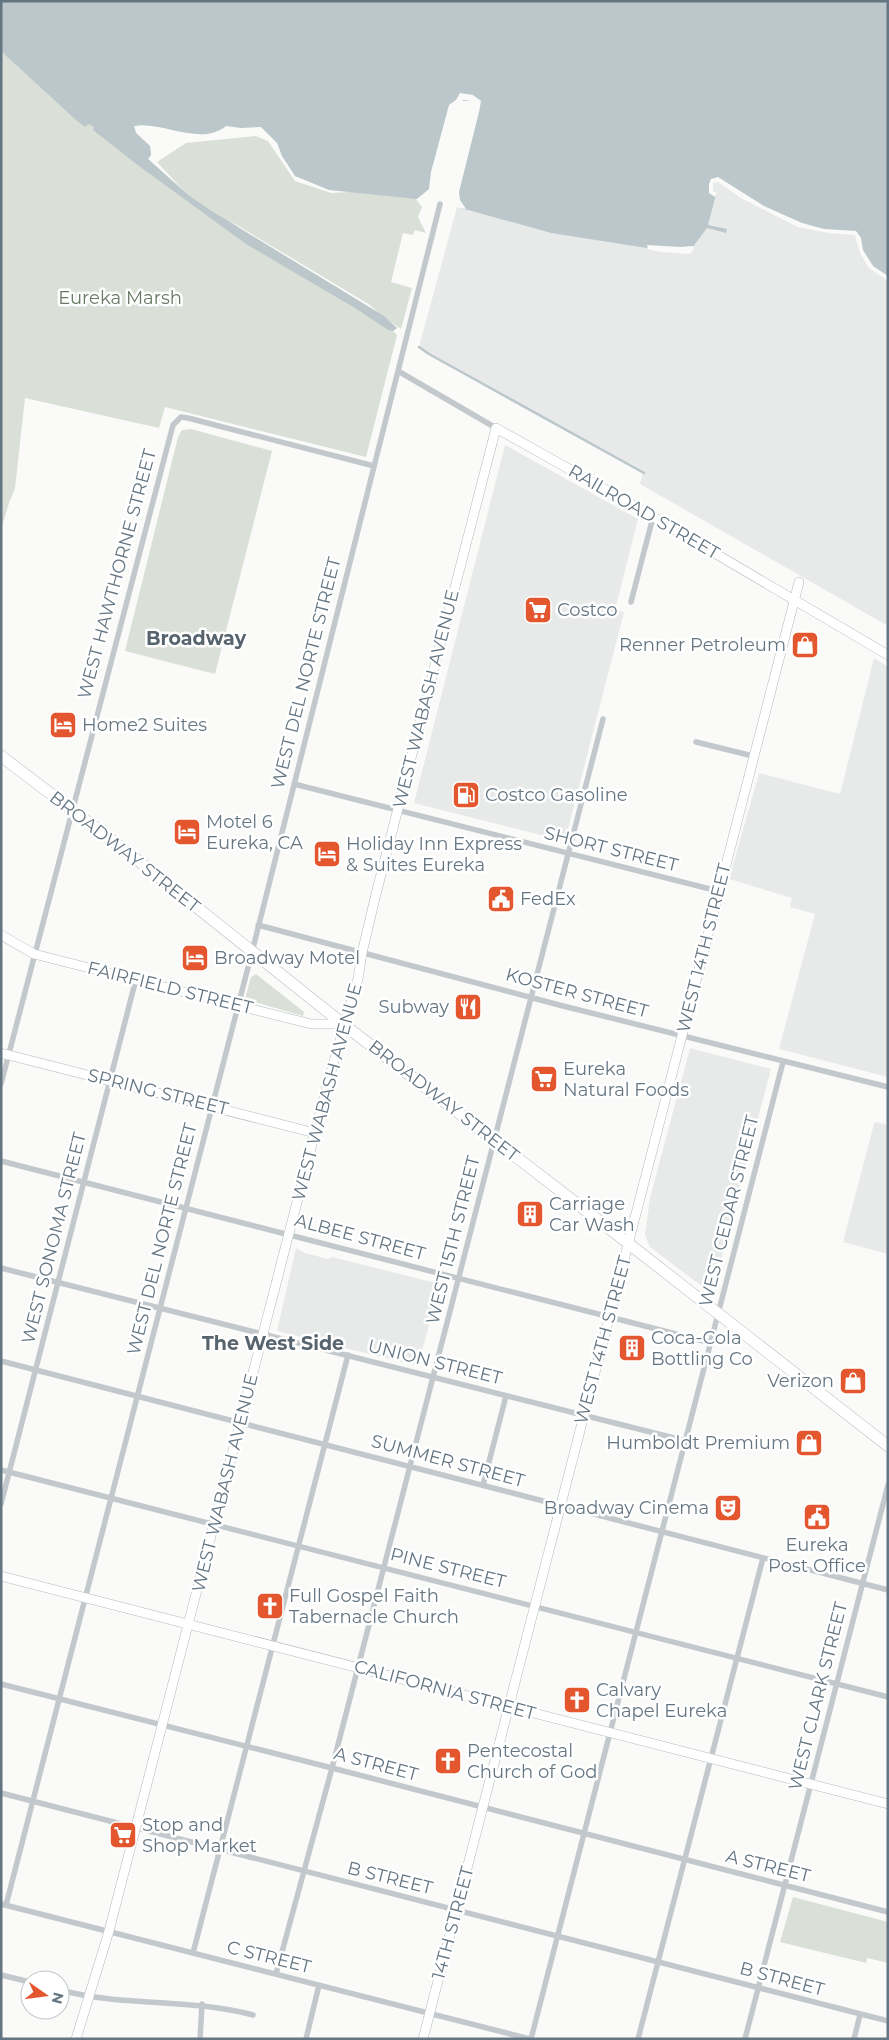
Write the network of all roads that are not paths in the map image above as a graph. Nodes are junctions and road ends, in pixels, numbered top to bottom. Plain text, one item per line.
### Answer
1 (440, 204) dead end
2 (398, 371) junction
3 (496, 428) junction
4 (374, 466) junction
5 (653, 517) junction
6 (799, 582) dead end
7 (794, 599) junction
8 (631, 602) dead end
9 (888, 655) edge
10 (603, 719) dead end
11 (696, 742) dead end
12 (1, 756) edge
13 (753, 756) junction
14 (294, 784) junction
15 (72, 811) junction
16 (398, 811) junction
17 (568, 854) junction
18 (718, 891) junction
19 (258, 925) junction
20 (1, 935) edge
21 (252, 952) junction
22 (362, 952) junction
23 (34, 954) junction
24 (136, 979) junction
25 (531, 997) junction
26 (237, 1004) junction
27 (344, 1024) junction
28 (682, 1036) junction
29 (5, 1054) edge
30 (783, 1062) junction
31 (110, 1080) junction
32 (1, 1084) edge
33 (888, 1087) edge
34 (211, 1106) junction
35 (315, 1133) junction
36 (494, 1140) junction
37 (1, 1161) edge
38 (84, 1182) junction
39 (185, 1208) junction
40 (288, 1234) junction
41 (628, 1243) junction
42 (1, 1268) edge
43 (459, 1278) junction
44 (58, 1282) junction
45 (160, 1308) junction
46 (719, 1314) junction
47 (610, 1317) junction
48 (262, 1334) junction
49 (711, 1343) junction
50 (348, 1355) junction
51 (1, 1361) edge
52 (36, 1370) junction
53 (433, 1377) junction
54 (137, 1396) junction
55 (506, 1396) junction
56 (584, 1416) junction
57 (240, 1423) junction
58 (686, 1441) junction
59 (325, 1444) junction
60 (888, 1446) edge
61 (410, 1466) junction
62 (1, 1470) edge
63 (9, 1472) junction
64 (888, 1484) edge
65 (483, 1485) junction
66 (111, 1497) junction
67 (1, 1504) edge
68 (560, 1506) junction
69 (214, 1524) junction
70 (662, 1532) junction
71 (299, 1546) junction
72 (763, 1558) junction
73 (384, 1568) junction
74 (1, 1576) edge
75 (862, 1583) junction
76 (888, 1590) edge
77 (85, 1598) junction
78 (535, 1606) junction
79 (189, 1624) junction
80 (637, 1632) junction
81 (273, 1646) junction
82 (737, 1658) junction
83 (358, 1668) junction
84 (837, 1683) junction
85 (1, 1684) edge
86 (888, 1697) edge
87 (59, 1700) junction
88 (509, 1707) junction
89 (162, 1726) junction
90 (611, 1732) junction
91 (247, 1747) junction
92 (711, 1759) junction
93 (332, 1768) junction
94 (811, 1784) junction
95 (1, 1793) edge
96 (33, 1802) junction
97 (888, 1804) edge
98 (482, 1807) junction
99 (136, 1828) junction
100 (585, 1833) junction
101 (220, 1849) junction
102 (684, 1860) junction
103 (304, 1871) junction
104 (785, 1886) junction
105 (4, 1904) edge
106 (457, 1910) junction
107 (887, 1911) edge
108 (109, 1931) junction
109 (558, 1936) junction
110 (193, 1953) junction
111 (658, 1962) junction
112 (276, 1974) junction
113 (1, 1975) edge
114 (20, 1980) edge
115 (319, 1985) junction
116 (759, 1987) junction
117 (70, 1992) edge
118 (88, 1996) junction
119 (202, 2004) junction
120 (429, 2012) junction
121 (860, 2014) junction
122 (253, 2015) dead end
123 (888, 2021) edge
124 (76, 2039) edge
125 (200, 2039) edge
126 (306, 2039) edge
127 (423, 2039) edge
128 (531, 2039) edge
129 (638, 2039) edge
130 (746, 2039) edge
131 (854, 2039) edge

1 - 2 street, WEST DEL NORTE STREET
2 - 3 street, RAILROAD STREET
2 - 4 street, WEST DEL NORTE STREET
3 - 5 street, RAILROAD STREET
3 - 16 street, WEST WABASH AVENUE
4 - 14 street, WEST DEL NORTE STREET
4 - 15 street, WEST HAWTHORNE STREET
5 - 7 street, RAILROAD STREET
5 - 8 street
6 - 7 street, WEST 14TH STREET
7 - 9 street, RAILROAD STREET
7 - 13 street, WEST 14TH STREET
10 - 17 street, WEST 15TH STREET
11 - 13 street
12 - 15 highway, BROADWAY STREET
13 - 18 street, WEST 14TH STREET
14 - 16 street, SHORT STREET
14 - 19 street, WEST DEL NORTE STREET
15 - 21 highway, BROADWAY STREET
15 - 23 street, WEST HAWTHORNE STREET
16 - 17 street, SHORT STREET
16 - 22 street, WEST WABASH AVENUE
17 - 18 street, SHORT STREET
17 - 25 street, WEST 15TH STREET
18 - 28 street, WEST 14TH STREET
19 - 21 street, WEST DEL NORTE STREET
19 - 22 street, KOSTER STREET
20 - 23 street, FAIRFIELD STREET
21 - 26 street, WEST DEL NORTE STREET
21 - 27 highway, BROADWAY STREET
22 - 25 street, KOSTER STREET
22 - 27 street, WEST WABASH AVENUE
23 - 24 street, FAIRFIELD STREET
23 - 29 street, WEST HAWTHORNE STREET
24 - 26 street, FAIRFIELD STREET
24 - 31 street, WEST SONOMA STREET
25 - 28 street, KOSTER STREET
25 - 36 street, WEST 15TH STREET
26 - 27 street, FAIRFIELD STREET
26 - 34 street, WEST DEL NORTE STREET
27 - 35 street, WEST WABASH AVENUE
27 - 36 highway, BROADWAY STREET
28 - 30 street, KOSTER STREET
28 - 41 street, WEST 14TH STREET
29 - 31 street, SPRING STREET
29 - 32 street, WEST HAWTHORNE STREET
30 - 33 street, KOSTER STREET
30 - 46 street, WEST CEDAR STREET
31 - 34 street, SPRING STREET
31 - 38 street, WEST SONOMA STREET
34 - 35 street, SPRING STREET
34 - 39 street, WEST DEL NORTE STREET
35 - 40 street, WEST WABASH AVENUE
36 - 41 highway, BROADWAY STREET
36 - 43 street, WEST 15TH STREET
37 - 38 street, ALBEE STREET
38 - 39 street, ALBEE STREET
38 - 44 street, WEST SONOMA STREET
39 - 40 street, ALBEE STREET
39 - 45 street, WEST DEL NORTE STREET
40 - 43 street, ALBEE STREET
40 - 48 street, WEST WABASH AVENUE
41 - 46 highway, BROADWAY STREET
41 - 47 street, WEST 14TH STREET
42 - 44 street, UNION STREET
43 - 47 street, ALBEE STREET
43 - 53 street, WEST 15TH STREET
44 - 45 street, UNION STREET
44 - 52 street, WEST SONOMA STREET
45 - 48 street, UNION STREET
45 - 54 street, WEST DEL NORTE STREET
46 - 49 street, WEST CEDAR STREET
46 - 60 highway, BROADWAY STREET
47 - 49 street, ALBEE STREET
47 - 56 street, WEST 14TH STREET
48 - 50 street, UNION STREET
48 - 57 street, WEST WABASH AVENUE
49 - 58 street, WEST CEDAR STREET
50 - 53 street, UNION STREET
50 - 59 street
51 - 52 street, SUMMER STREET
52 - 54 street, SUMMER STREET
52 - 63 street, WEST SONOMA STREET
53 - 55 street, UNION STREET
53 - 61 street, WEST 15TH STREET
54 - 57 street, SUMMER STREET
54 - 66 street, WEST DEL NORTE STREET
55 - 56 street, UNION STREET
55 - 65 street
56 - 58 street, UNION STREET
56 - 68 street, WEST 14TH STREET
57 - 59 street, SUMMER STREET
57 - 69 street, WEST WABASH AVENUE
58 - 70 street, WEST CEDAR STREET
59 - 61 street, SUMMER STREET
59 - 71 street
61 - 65 street, SUMMER STREET
61 - 73 street, WEST 15TH STREET
62 - 63 street, PINE STREET
63 - 66 street, PINE STREET
63 - 67 street, WEST SONOMA STREET
64 - 75 street, WEST CLARK STREET
65 - 68 street, SUMMER STREET
66 - 69 street, PINE STREET
66 - 77 street, WEST DEL NORTE STREET
68 - 70 street, SUMMER STREET
68 - 78 street, WEST 14TH STREET
69 - 71 street, PINE STREET
69 - 79 street, WEST WABASH AVENUE
70 - 72 street, SUMMER STREET
70 - 80 street, WEST CEDAR STREET
71 - 73 street, PINE STREET
71 - 81 street
72 - 75 street, SUMMER STREET
72 - 82 street
73 - 78 street, PINE STREET
73 - 83 street, WEST 15TH STREET
74 - 77 street, CALIFORNIA STREET
75 - 76 street, SUMMER STREET
75 - 84 street, WEST CLARK STREET
77 - 79 street, CALIFORNIA STREET
77 - 87 street, WEST DEL NORTE STREET
78 - 80 street, PINE STREET
78 - 88 street, WEST 14TH STREET
79 - 81 street, CALIFORNIA STREET
79 - 89 street, WEST WABASH AVENUE
80 - 82 street, PINE STREET
80 - 90 street, WEST CEDAR STREET
81 - 83 street, CALIFORNIA STREET
81 - 91 street
82 - 84 street, PINE STREET
82 - 92 street
83 - 88 street, CALIFORNIA STREET
83 - 93 street, WEST 15TH STREET
84 - 86 street, PINE STREET
84 - 94 street, WEST CLARK STREET
85 - 87 street, A STREET
87 - 89 street, A STREET
87 - 96 street, WEST DEL NORTE STREET
88 - 90 street, CALIFORNIA STREET
88 - 98 street, WEST 14TH STREET
89 - 91 street, A STREET
89 - 99 street, WEST WABASH AVENUE
90 - 92 street, CALIFORNIA STREET
90 - 100 street, WEST CEDAR STREET
91 - 93 street, A STREET
91 - 101 street
92 - 94 street, CALIFORNIA STREET
92 - 102 street
93 - 98 street, A STREET
93 - 103 street, WEST 15TH STREET
94 - 97 street, CALIFORNIA STREET
94 - 104 street, WEST CLARK STREET
95 - 96 street, B STREET
96 - 99 street, B STREET
96 - 105 street, WEST DEL NORTE STREET
98 - 100 street, A STREET
98 - 106 street, 14TH STREET
99 - 101 street, B STREET
99 - 108 street, WEST WABASH AVENUE
100 - 102 street, A STREET
100 - 109 street, WEST CEDAR STREET
101 - 103 street, B STREET
101 - 110 street
102 - 104 street, A STREET
102 - 111 street
103 - 106 street, B STREET
103 - 112 street, WEST 15TH STREET
104 - 107 street, A STREET
104 - 116 street, WEST CLARK STREET
105 - 108 street, C STREET
106 - 109 street, B STREET
106 - 120 street, 14TH STREET
108 - 110 street, C STREET
108 - 118 street, WEST WABASH AVENUE
109 - 111 street, B STREET
109 - 128 street, WEST CEDAR STREET
110 - 112 street, C STREET
111 - 116 street, B STREET
111 - 129 street
112 - 115 street, C STREET
113 - 114 street
115 - 120 street, C STREET
115 - 126 street
116 - 121 street, B STREET
116 - 130 street, WEST CLARK STREET
117 - 118 street
118 - 119 street
118 - 124 street, WEST WABASH AVENUE
119 - 122 street
119 - 125 street
120 - 127 street, 14TH STREET
120 - 128 street, C STREET
121 - 123 street, B STREET
121 - 131 street

